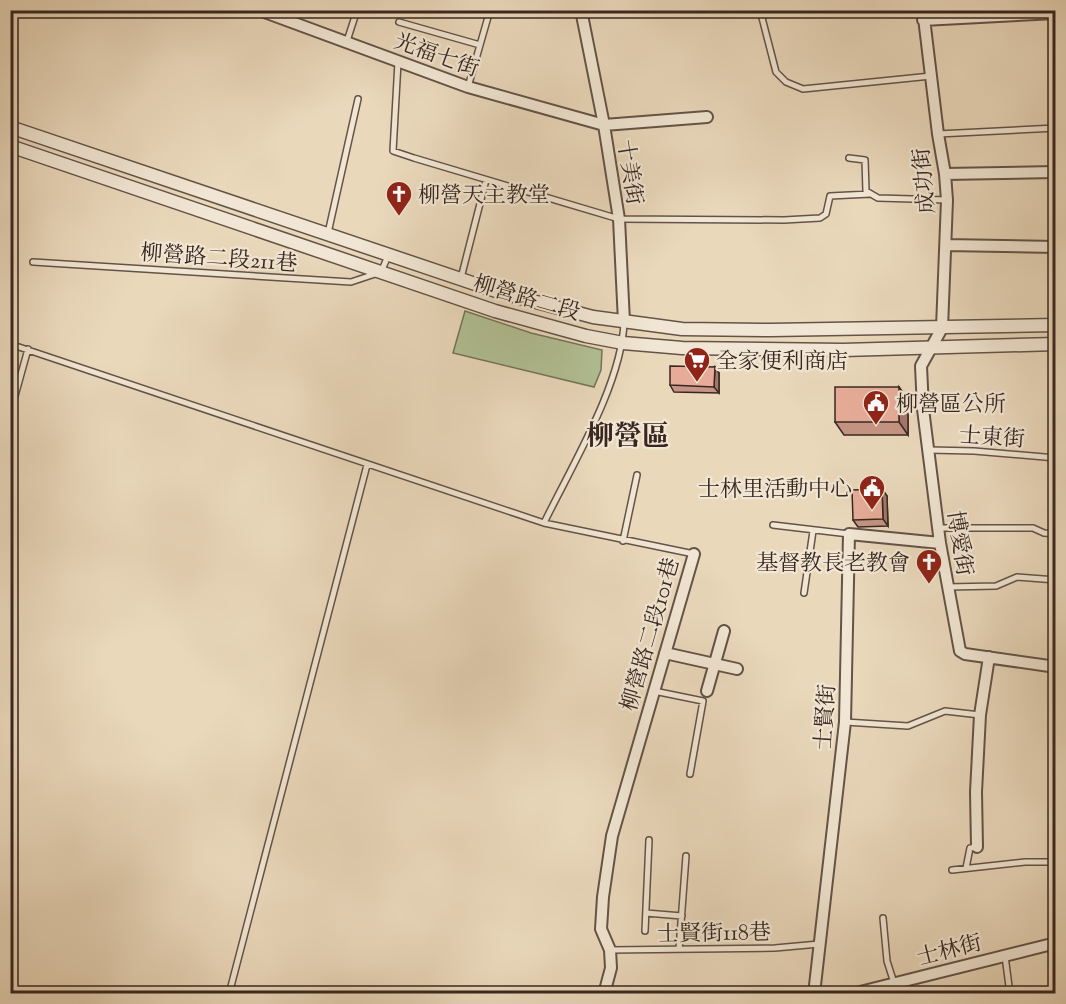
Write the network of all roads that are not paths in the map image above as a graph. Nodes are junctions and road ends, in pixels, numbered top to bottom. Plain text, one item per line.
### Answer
1 (259, 10) edge
2 (357, 10) edge
3 (490, 10) edge
4 (760, 10) edge
5 (578, 12) edge
6 (1056, 13) edge
7 (923, 15) edge
8 (399, 22) dead end
9 (347, 41) junction
10 (480, 45) junction
11 (398, 62) junction
12 (931, 75) junction
13 (468, 87) junction
14 (357, 99) dead end
15 (707, 117) dead end
16 (604, 125) junction
17 (10, 127) edge
18 (1056, 128) edge
19 (938, 134) junction
20 (36, 135) junction
21 (10, 147) edge
22 (30, 153) junction
23 (849, 158) dead end
24 (1056, 172) edge
25 (945, 174) junction
26 (486, 180) junction
27 (870, 194) junction
28 (947, 200) junction
29 (619, 219) junction
30 (328, 233) junction
31 (946, 245) junction
32 (1056, 247) edge
33 (389, 254) junction
34 (33, 262) dead end
35 (381, 272) junction
36 (461, 278) junction
37 (624, 322) junction
38 (1056, 325) edge
39 (942, 328) junction
40 (623, 343) junction
41 (10, 344) edge
42 (1056, 344) edge
43 (931, 346) junction
44 (28, 349) junction
45 (10, 414) edge
46 (927, 449) junction
47 (1056, 458) edge
48 (367, 465) junction
49 (637, 475) dead end
50 (544, 523) junction
51 (773, 525) dead end
52 (938, 528) junction
53 (813, 531) junction
54 (849, 534) junction
55 (1056, 534) edge
56 (623, 541) junction
57 (940, 543) junction
58 (694, 555) joint
59 (1056, 580) edge
60 (948, 587) junction
61 (804, 593) dead end
62 (724, 632) dead end
63 (665, 653) junction
64 (989, 657) junction
65 (715, 664) junction
66 (1056, 667) edge
67 (737, 669) dead end
68 (707, 691) dead end
69 (654, 692) junction
70 (980, 715) junction
71 (845, 722) junction
72 (690, 774) dead end
73 (649, 840) dead end
74 (977, 847) joint
75 (686, 856) dead end
76 (1056, 862) edge
77 (966, 868) junction
78 (952, 870) dead end
79 (646, 913) junction
80 (682, 916) junction
81 (883, 918) dead end
82 (645, 931) dead end
83 (1056, 943) edge
84 (819, 944) junction
85 (679, 948) junction
86 (610, 950) junction
87 (1005, 956) junction
88 (894, 983) junction
89 (229, 993) edge
90 (604, 993) edge
91 (814, 993) edge
92 (852, 993) edge
93 (1010, 993) edge

1 - 9 street, 光福七街
2 - 9 lane
3 - 10 lane
4 - 12 lane
5 - 16 street, 十美街
6 - 7 street
7 - 12 street, 成功街
8 - 10 lane
9 - 11 street, 光福七街
10 - 13 lane
11 - 13 street, 光福七街
11 - 26 lane
12 - 19 street, 成功街
13 - 16 street, 光福七街
14 - 30 lane
15 - 16 street
16 - 29 street, 十美街
17 - 20 street, 柳營路二段
18 - 19 lane
19 - 25 street, 成功街
20 - 22 street
20 - 30 street, 柳營路二段
21 - 22 street, 柳營路二段
22 - 35 street, 柳營路二段
23 - 27 lane
24 - 25 street
25 - 28 street, 成功街
26 - 29 lane
26 - 36 lane
27 - 28 lane
27 - 29 lane
28 - 31 street, 成功街
29 - 37 street, 十美街
30 - 33 street, 柳營路二段
31 - 32 street
31 - 39 street, 成功街
33 - 35 lane
33 - 36 street, 柳營路二段
34 - 35 lane, 柳營路二段211巷
35 - 40 street, 柳營路二段
36 - 37 street, 柳營路二段
37 - 39 street, 柳營路二段
37 - 40 lane, 十美街
38 - 39 street, 柳營路二段
39 - 43 street, 成功街
40 - 43 street, 柳營路二段
40 - 50 lane
41 - 44 lane, 柳營路二段101巷
42 - 43 street, 柳營路二段
43 - 46 street, 博愛街
44 - 45 lane
44 - 48 lane, 柳營路二段101巷
46 - 47 lane, 士東街
46 - 52 street, 博愛街
48 - 50 lane, 柳營路二段101巷
48 - 89 lane
49 - 56 lane
50 - 56 lane, 柳營路二段101巷
51 - 53 lane
52 - 55 lane
52 - 57 street, 博愛街
53 - 54 lane
53 - 61 lane
54 - 57 street
54 - 71 street, 士賢街
56 - 58 lane, 柳營路二段101巷
57 - 60 street, 博愛街
58 - 63 street, 柳營路二段101巷
59 - 60 lane
60 - 64 street, 博愛街
62 - 65 street
63 - 65 street
63 - 69 street, 柳營路二段101巷
64 - 66 street, 博愛街
64 - 70 street
65 - 67 street
65 - 68 street
69 - 72 lane
69 - 86 street, 柳營路二段101巷
70 - 71 lane
70 - 74 street
71 - 84 street, 士賢街
73 - 79 lane
74 - 77 lane
75 - 80 lane
76 - 77 lane
77 - 78 lane
79 - 80 lane
79 - 82 lane
80 - 85 lane
81 - 88 lane
83 - 87 street, 士林街
84 - 85 lane, 士賢街118巷
84 - 91 street, 士賢街
85 - 86 lane, 士賢街118巷
86 - 90 street, 柳營路二段101巷
87 - 88 street, 士林街
87 - 93 lane
88 - 92 street, 士林街

